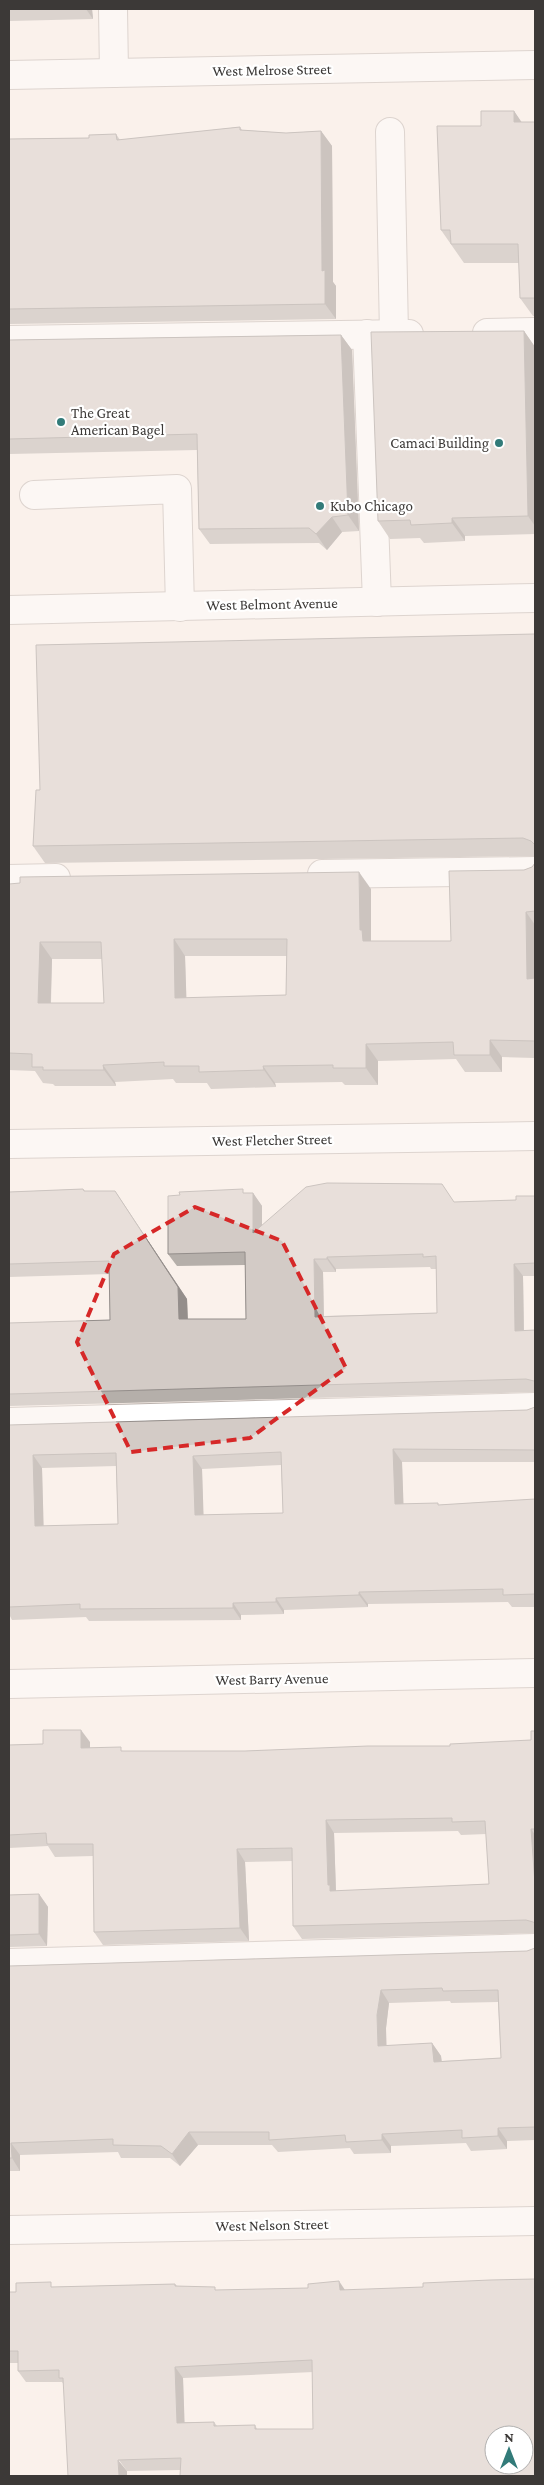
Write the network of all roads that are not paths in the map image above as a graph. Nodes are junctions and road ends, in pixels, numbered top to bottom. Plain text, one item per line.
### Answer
1 (113, 9) edge
2 (535, 65) edge
3 (114, 73) junction
4 (9, 75) edge
5 (390, 132) dead end
6 (535, 332) edge
7 (460, 333) edge
8 (367, 334) junction
9 (394, 334) junction
10 (432, 334) edge
11 (9, 340) edge
12 (34, 494) dead end
13 (535, 598) edge
14 (377, 602) junction
15 (180, 607) junction
16 (9, 610) edge
17 (535, 871) edge
18 (297, 875) edge
19 (78, 878) edge
20 (9, 879) edge
21 (535, 1136) edge
22 (9, 1144) edge
23 (535, 1407) edge
24 (9, 1422) edge
25 (535, 1673) edge
26 (9, 1684) edge
27 (535, 1948) edge
28 (9, 1962) edge
29 (535, 2221) edge
30 (9, 2230) edge

1 - 3 street
2 - 3 street, West Melrose Street
3 - 4 street, West Melrose Street
5 - 9 street
6 - 7 street
8 - 9 street
8 - 11 street
8 - 14 street
9 - 10 street
12 - 15 street
13 - 14 street, West Belmont Avenue
14 - 15 street, West Belmont Avenue
15 - 16 street, West Belmont Avenue
17 - 18 street
19 - 20 street
21 - 22 street, West Fletcher Street
23 - 24 street
25 - 26 street, West Barry Avenue
27 - 28 street
29 - 30 street, West Nelson Street

